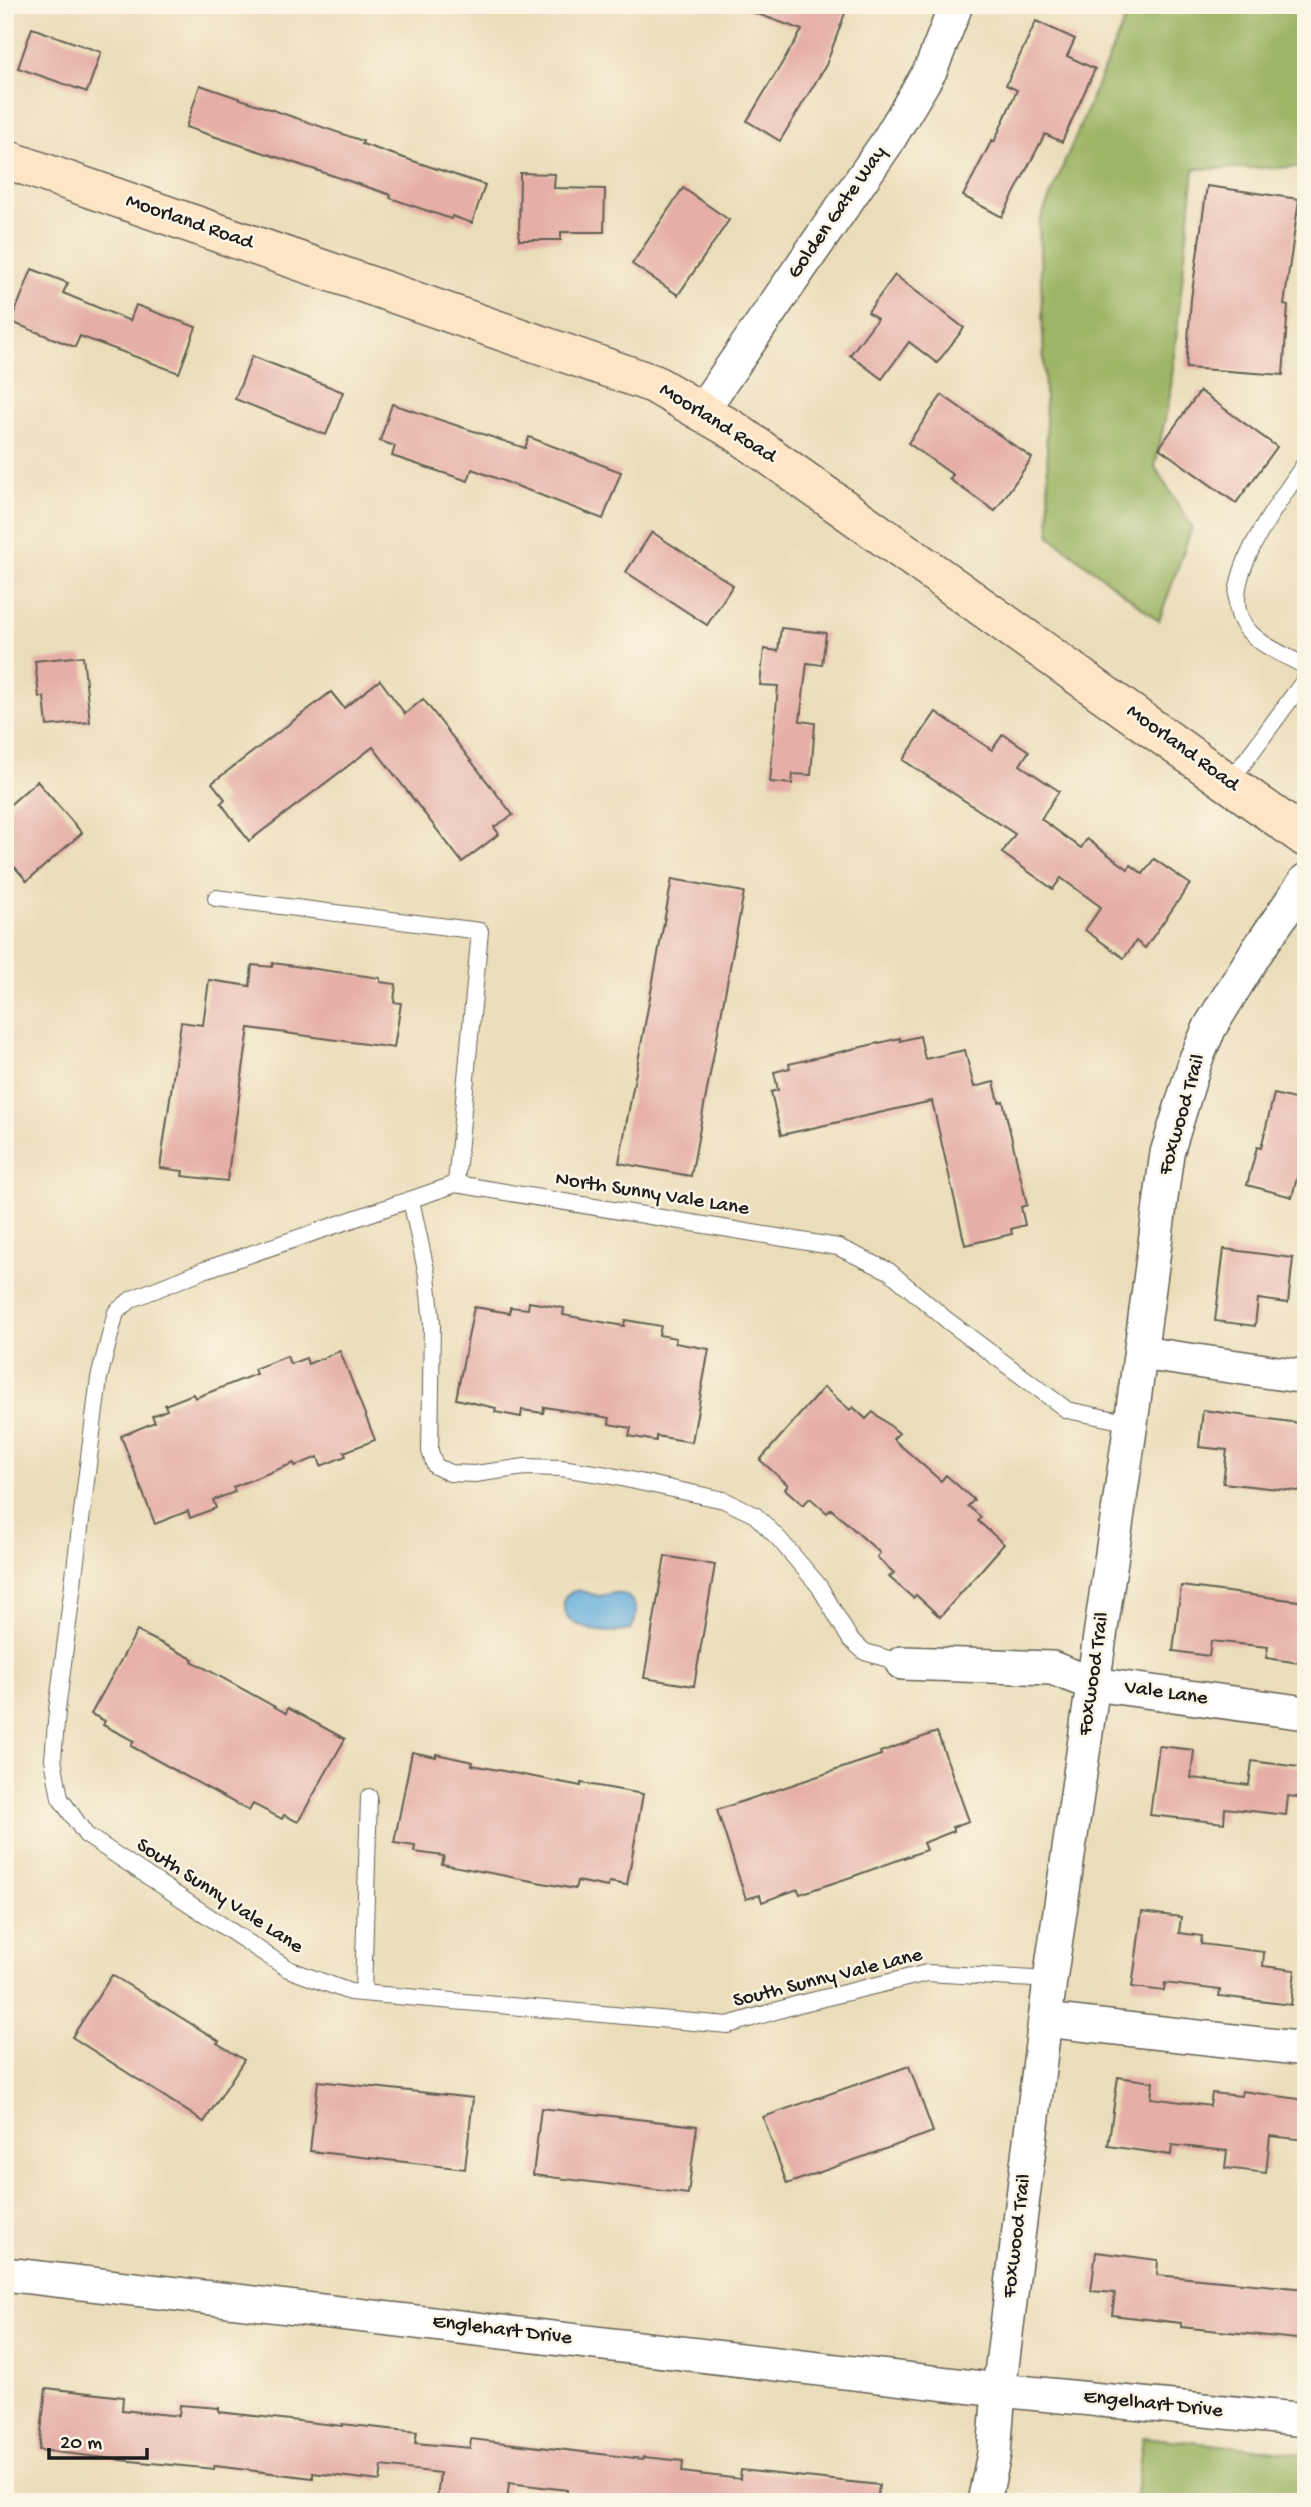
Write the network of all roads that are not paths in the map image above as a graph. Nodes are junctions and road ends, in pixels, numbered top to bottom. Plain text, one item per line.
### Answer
1 (956, 5) edge
2 (5, 159) edge
3 (702, 410) junction
4 (1306, 461) edge
5 (1306, 667) edge
6 (1306, 678) edge
7 (1229, 783) junction
8 (1306, 838) edge
9 (1306, 880) edge
10 (216, 898) dead end
11 (456, 1184) junction
12 (411, 1200) junction
13 (132, 1298) joint
14 (1141, 1353) junction
15 (1306, 1377) edge
16 (1131, 1423) junction
17 (902, 1663) joint
18 (1093, 1684) junction
19 (1306, 1713) edge
20 (369, 1797) dead end
21 (1050, 1980) junction
22 (363, 1993) junction
23 (1045, 2020) junction
24 (1306, 2049) edge
25 (6, 2281) edge
26 (999, 2390) junction
27 (1306, 2420) edge
28 (984, 2502) edge

1 - 3 street, Golden Gate Way
2 - 3 street, Moorland Road
3 - 7 street, Moorland Road
4 - 5 lane
6 - 7 lane
7 - 8 street, Moorland Road
9 - 14 street, Foxwood Trail
10 - 11 lane
11 - 12 lane, North Sunny Vale Lane
11 - 16 lane, North Sunny Vale Lane
12 - 13 lane, North Sunny Vale Lane
12 - 17 lane
13 - 22 lane, South Sunny Vale Lane
14 - 15 street
14 - 16 street, Foxwood Trail
16 - 18 street, Foxwood Trail
17 - 18 street, Vale Lane
18 - 19 street, Vale Lane
18 - 21 street, Foxwood Trail
20 - 22 lane
21 - 22 lane, South Sunny Vale Lane
21 - 23 street, Foxwood Trail
23 - 24 street
23 - 26 street, Foxwood Trail
25 - 26 street, Englehart Drive
26 - 27 street, Engelhart Drive
26 - 28 street, Foxwood Trail

